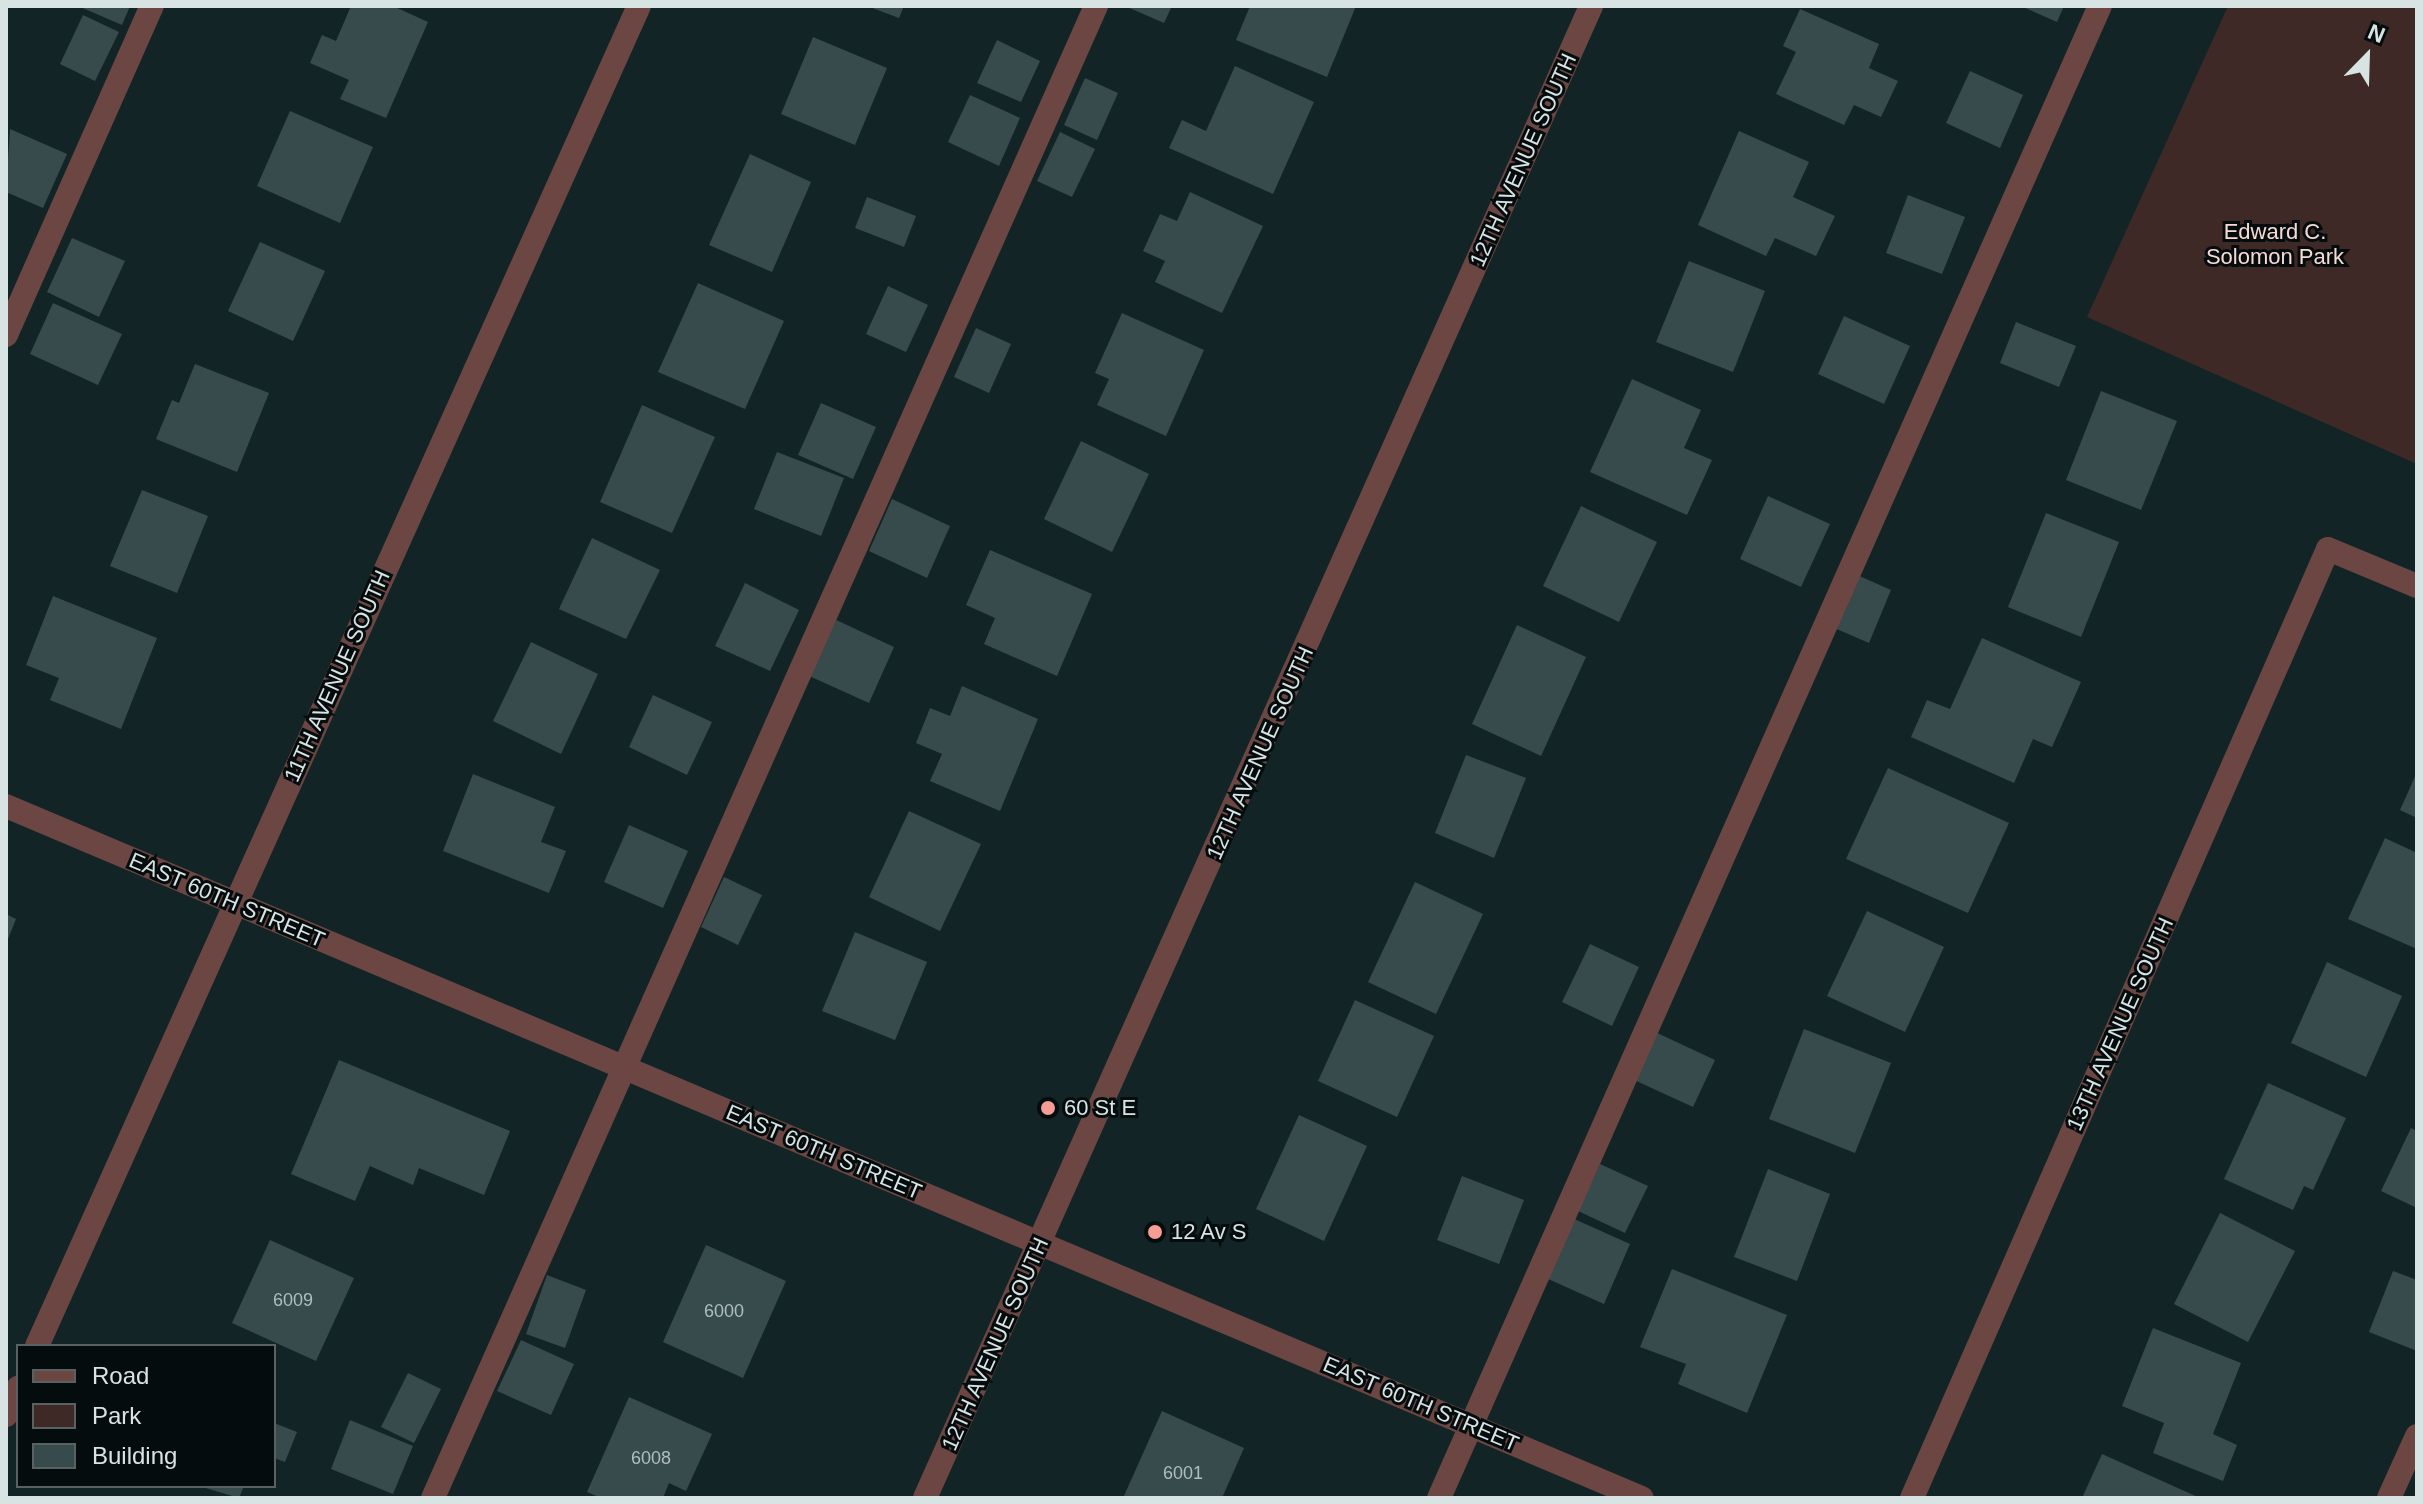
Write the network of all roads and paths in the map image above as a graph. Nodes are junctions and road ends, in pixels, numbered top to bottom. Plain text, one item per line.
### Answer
1 (152, 6) edge
2 (639, 6) edge
3 (1096, 6) edge
4 (1591, 6) edge
5 (2100, 6) edge
6 (6, 335) edge
7 (2417, 586) edge
8 (6, 806) edge
9 (235, 903) junction
10 (628, 1069) junction
11 (1041, 1244) junction
12 (38, 1344) edge
13 (16, 1392) edge
14 (6, 1415) edge
15 (1472, 1426) junction
16 (2417, 1436) edge
17 (433, 1498) edge
18 (925, 1498) edge
19 (1439, 1498) edge
20 (1642, 1498) edge
21 (1912, 1498) edge
22 (2389, 1498) edge

1 - 6 street
2 - 9 street, 11TH AVENUE SOUTH
3 - 10 street
4 - 11 street, 12TH AVENUE SOUTH
5 - 15 street
7 - 21 street, 13TH AVENUE SOUTH
8 - 9 street, EAST 60TH STREET
9 - 10 street, EAST 60TH STREET
9 - 12 street, 11TH AVENUE SOUTH
10 - 11 street, EAST 60TH STREET
10 - 17 street
11 - 15 street, EAST 60TH STREET
11 - 18 street, 12TH AVENUE SOUTH
13 - 14 street
15 - 19 street
15 - 20 street, EAST 60TH STREET
16 - 22 street

